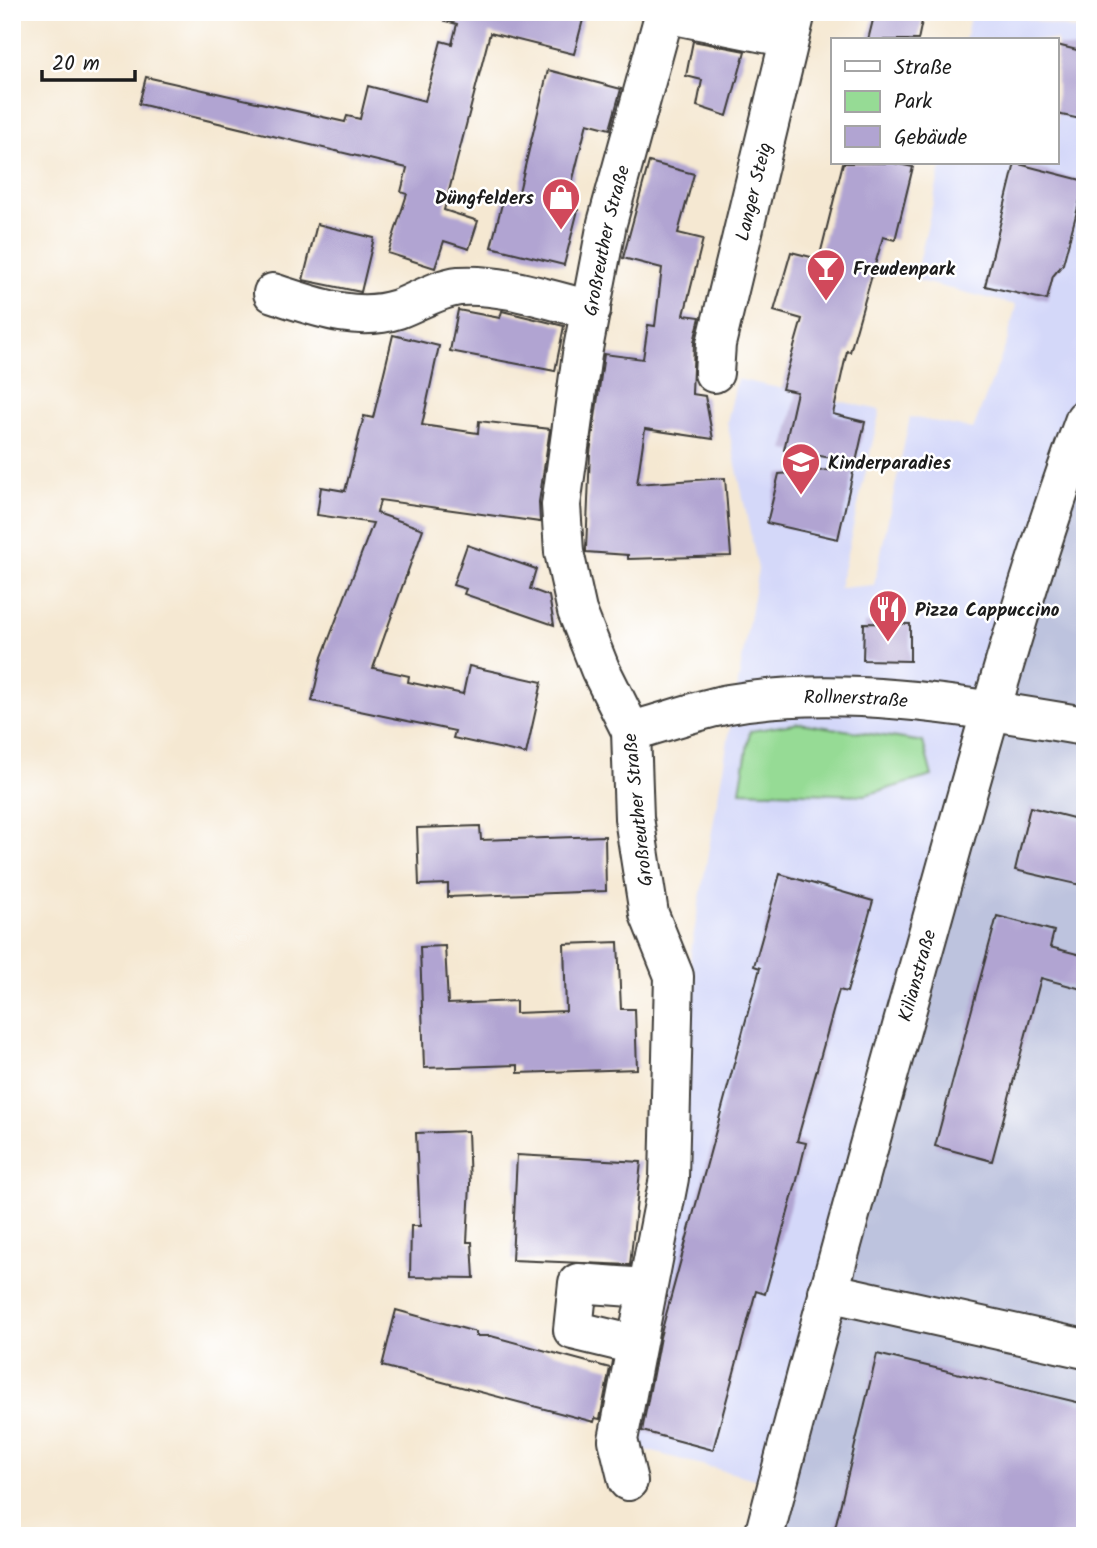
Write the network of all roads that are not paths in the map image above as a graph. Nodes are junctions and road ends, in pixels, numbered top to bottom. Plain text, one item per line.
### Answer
1 (665, 13) edge
2 (792, 25) edge
3 (273, 293) dead end
4 (591, 310) junction
5 (714, 373) dead end
6 (1085, 419) edge
7 (990, 712) junction
8 (1085, 726) edge
9 (631, 731) junction
10 (645, 1288) junction
11 (828, 1292) junction
12 (635, 1345) junction
13 (1085, 1349) edge
14 (628, 1481) dead end
15 (764, 1536) edge

1 - 2 street
1 - 4 street, Großreuther Straße
2 - 5 street, Langer Steig
3 - 4 street
4 - 9 street, Großreuther Straße
6 - 7 street, Kilianstraße
7 - 8 street, Rollnerstraße
7 - 9 street, Rollnerstraße
7 - 11 street, Kilianstraße
9 - 10 street, Großreuther Straße
10 - 12 street, Großreuther Straße
10 - 12 street
11 - 13 street
11 - 15 street, Kilianstraße
12 - 14 street, Großreuther Straße

